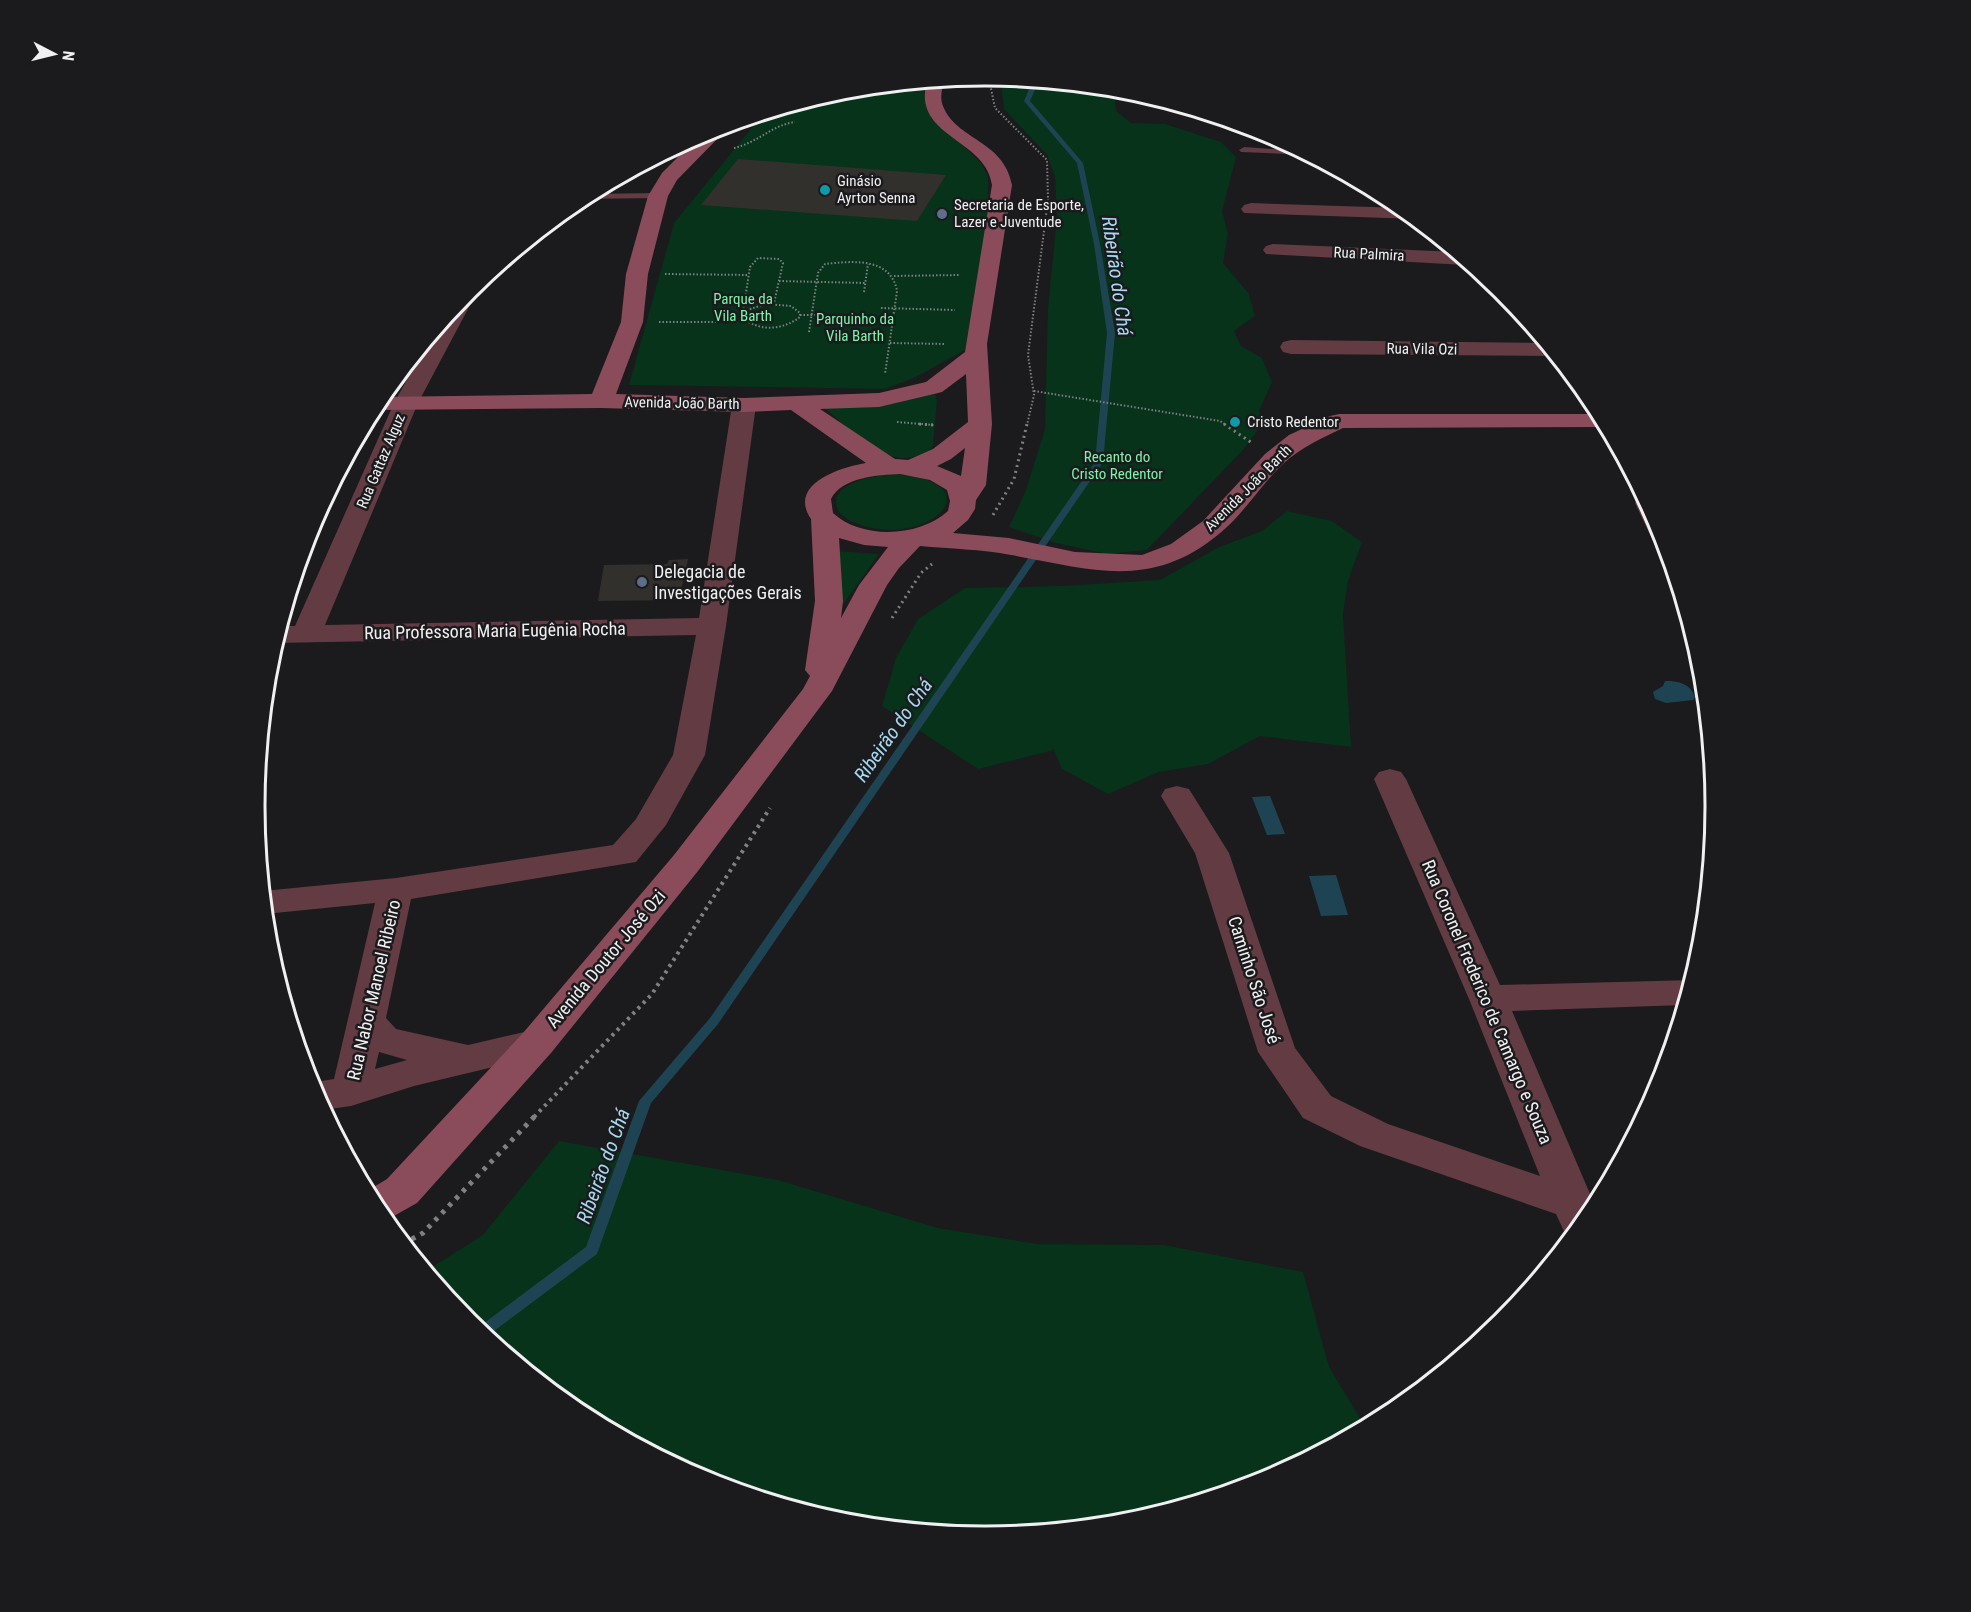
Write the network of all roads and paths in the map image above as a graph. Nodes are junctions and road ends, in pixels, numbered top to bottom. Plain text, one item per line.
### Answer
1 (934, 87) edge
2 (956, 105) dead end
3 (795, 122) dead end
4 (705, 142) edge
5 (974, 146) junction
6 (1244, 150) dead end
7 (695, 153) junction
8 (1288, 153) edge
9 (658, 196) junction
10 (601, 197) edge
11 (1251, 209) dead end
12 (1395, 214) edge
13 (1273, 250) dead end
14 (1454, 258) edge
15 (868, 264) junction
16 (637, 274) junction
17 (986, 274) junction
18 (749, 275) junction
19 (894, 276) junction
20 (779, 281) junction
21 (816, 283) junction
22 (866, 283) junction
23 (864, 292) dead end
24 (774, 303) junction
25 (881, 308) dead end
26 (896, 308) junction
27 (980, 311) junction
28 (743, 315) junction
29 (800, 315) junction
30 (813, 315) junction
31 (832, 315) dead end
32 (632, 322) junction
33 (745, 322) junction
34 (780, 327) junction
35 (446, 329) edge
36 (779, 332) dead end
37 (810, 332) dead end
38 (890, 343) junction
39 (1291, 347) dead end
40 (976, 350) junction
41 (1543, 350) edge
42 (888, 361) dead end
43 (1034, 391) dead end
44 (601, 401) junction
45 (796, 402) junction
46 (406, 403) junction
47 (388, 404) edge
48 (744, 405) junction
49 (1594, 421) edge
50 (980, 424) junction
51 (841, 436) junction
52 (1274, 459) junction
53 (900, 467) junction
54 (824, 505) junction
55 (961, 506) junction
56 (913, 537) junction
57 (1009, 546) junction
58 (712, 626) junction
59 (286, 635) edge
60 (306, 635) junction
61 (817, 691) junction
62 (1390, 779) dead end
63 (1177, 796) dead end
64 (396, 890) junction
65 (271, 901) edge
66 (1681, 992) edge
67 (1488, 999) junction
68 (367, 1021) junction
69 (537, 1043) junction
70 (471, 1058) junction
71 (333, 1093) edge
72 (384, 1202) edge
73 (1577, 1214) edge

1 - 5 main road
2 - 5 main road
3 - 7 path
4 - 7 main road
5 - 17 main road
6 - 8 lane
7 - 9 main road
9 - 10 lane
9 - 16 main road
11 - 12 street
13 - 14 street, Rua Palmira
15 - 19 path
15 - 21 path
15 - 22 path
16 - 18 path
16 - 32 main road
17 - 19 path
17 - 27 main road
18 - 20 path
18 - 28 path
19 - 26 path
20 - 21 path
20 - 24 path
21 - 22 path
21 - 30 path
22 - 23 path
24 - 28 path
24 - 29 path
25 - 26 path
26 - 27 path
26 - 38 path
27 - 40 main road
28 - 33 path
29 - 30 path
29 - 34 path
30 - 31 path
30 - 37 path
32 - 33 path
32 - 44 main road
33 - 34 path
34 - 36 path
35 - 46 street, Rua Gattaz Alguz
38 - 40 path
38 - 42 path
39 - 41 street, Rua Vila Ozi
40 - 45 main road, Avenida João Barth
40 - 50 main road
43 - 52 path
44 - 46 main road, Avenida João Barth
44 - 48 main road, Avenida João Barth
45 - 48 main road, Avenida João Barth
45 - 51 main road
46 - 47 main road, Avenida João Barth
46 - 60 street, Rua Gattaz Alguz
48 - 58 street
49 - 52 main road, Avenida João Barth
50 - 53 main road
50 - 55 main road
51 - 53 main road
51 - 54 main road, Avenida Doutor José Ozi
52 - 57 main road, Avenida João Barth
53 - 54 main road
53 - 55 main road
54 - 56 main road
54 - 61 main road, Avenida Doutor José Ozi
55 - 56 main road
55 - 57 main road
56 - 57 main road, Avenida João Barth
56 - 61 main road, Avenida Doutor José Ozi
58 - 60 street, Rua Professora Maria Eugênia Rocha
58 - 64 street
59 - 60 street, Rua Professora Maria Eugênia Rocha
61 - 69 main road, Avenida Doutor José Ozi
62 - 67 street, Rua Coronel Frederico de Camargo e Souza
63 - 73 street, Caminho São José
64 - 65 street
64 - 68 street, Rua Nabor Manoel Ribeiro
66 - 67 street
67 - 73 street, Rua Coronel Frederico de Camargo e Souza
68 - 70 street
68 - 71 street, Rua Nabor Manoel Ribeiro
69 - 70 street
69 - 72 main road, Avenida Doutor José Ozi
70 - 71 street

